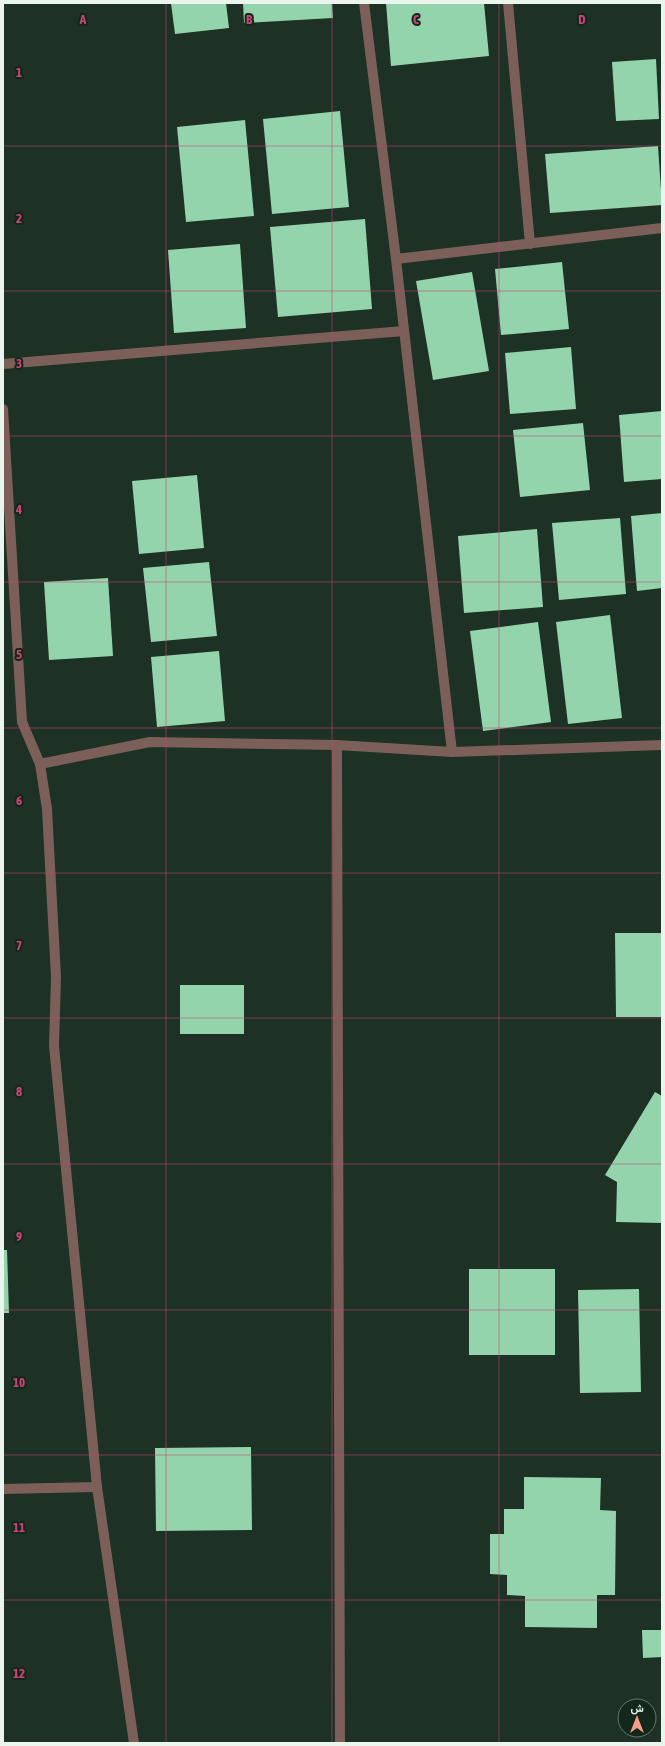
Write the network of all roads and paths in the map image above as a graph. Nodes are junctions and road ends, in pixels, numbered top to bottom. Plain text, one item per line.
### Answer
1 (364, 3) edge
2 (508, 3) edge
3 (662, 228) edge
4 (530, 244) junction
5 (396, 259) junction
6 (404, 331) junction
7 (3, 364) edge
8 (3, 410) edge
9 (8, 553) edge
10 (662, 745) edge
11 (337, 746) junction
12 (452, 752) junction
13 (40, 764) junction
14 (97, 1487) junction
15 (3, 1489) edge
16 (134, 1743) edge
17 (340, 1743) edge

1 - 5 street
2 - 4 street
3 - 4 street
4 - 5 street
5 - 6 street
6 - 7 street
6 - 12 street
8 - 9 street
9 - 13 street
10 - 12 street
11 - 12 street
11 - 13 street
11 - 17 street
13 - 14 street
14 - 15 street
14 - 16 street

